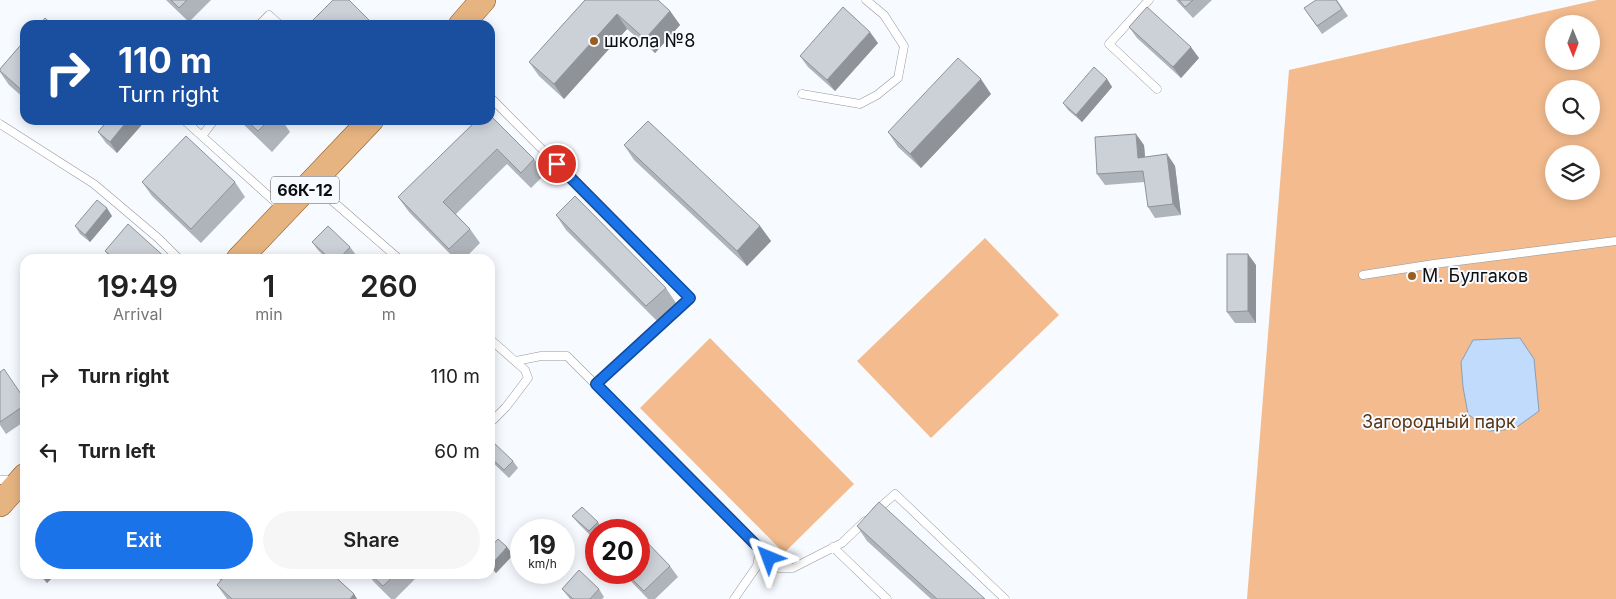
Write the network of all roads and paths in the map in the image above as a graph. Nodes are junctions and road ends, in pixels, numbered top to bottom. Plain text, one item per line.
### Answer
1 (483, 0) edge
2 (866, 0) edge
3 (1149, 0) edge
4 (264, 20) edge
5 (274, 20) edge
6 (465, 20) edge
7 (1157, 89) dead end
8 (802, 94) dead end
9 (495, 102) edge
10 (0, 124) edge
11 (190, 125) edge
12 (210, 125) edge
13 (366, 125) edge
14 (202, 136) junction
15 (312, 183) junction
16 (286, 211) junction
17 (1616, 241) edge
18 (174, 254) edge
19 (244, 254) edge
20 (393, 254) edge
21 (1363, 275) dead end
22 (495, 343) edge
23 (516, 361) junction
24 (596, 384) junction
25 (495, 418) edge
26 (15, 478) edge
27 (0, 504) edge
28 (833, 547) junction
29 (760, 548) junction
30 (734, 599) edge
31 (887, 599) edge
32 (1005, 599) edge

1 - 6 main road
2 - 8 lane
3 - 7 lane
4 - 5 lane
9 - 24 lane
10 - 18 lane
11 - 14 lane
12 - 14 lane
13 - 15 main road, 66К-12
14 - 16 lane
15 - 16 main road, 66К-12
15 - 20 lane
16 - 19 main road, 66К-12
17 - 21 lane
22 - 23 lane
23 - 24 lane
23 - 25 lane
24 - 29 lane
26 - 27 main road
28 - 29 lane
28 - 31 lane
28 - 32 lane
29 - 30 lane

